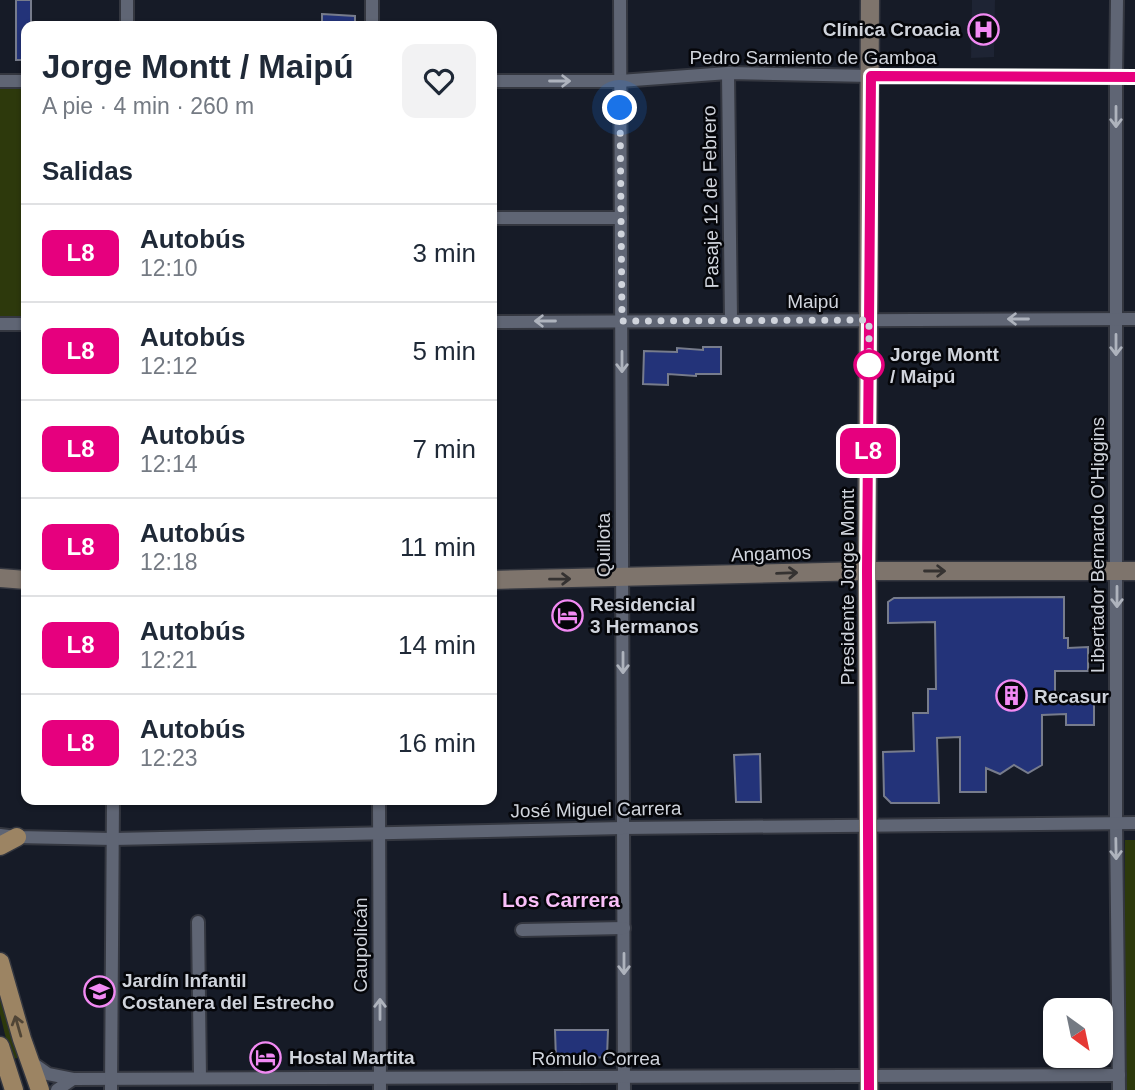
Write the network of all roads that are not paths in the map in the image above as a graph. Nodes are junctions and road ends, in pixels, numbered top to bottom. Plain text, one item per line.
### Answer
1 (127, 0) edge
2 (372, 0) edge
3 (620, 0) edge
4 (870, 0) edge
5 (1117, 0) edge
6 (127, 21) edge
7 (372, 21) edge
8 (728, 73) junction
9 (871, 76) junction
10 (1116, 77) junction
11 (1135, 77) edge
12 (0, 81) edge
13 (21, 81) edge
14 (497, 81) edge
15 (620, 81) junction
16 (497, 218) edge
17 (621, 218) junction
18 (1116, 319) junction
19 (1135, 319) edge
20 (731, 320) junction
21 (869, 320) junction
22 (497, 321) edge
23 (622, 321) junction
24 (0, 324) edge
25 (21, 324) edge
26 (867, 571) junction
27 (1126, 571) edge
28 (0, 578) edge
29 (623, 578) junction
30 (21, 580) edge
31 (497, 580) edge
32 (113, 805) edge
33 (379, 805) edge
34 (1116, 823) junction
35 (1135, 823) edge
36 (868, 826) junction
37 (623, 828) junction
38 (380, 832) junction
39 (8, 836) edge
40 (113, 839) junction
41 (0, 846) edge
42 (198, 922) dead end
43 (624, 928) junction
44 (523, 930) dead end
45 (0, 962) edge
46 (0, 1046) edge
47 (29, 1061) junction
48 (1119, 1075) junction
49 (200, 1078) junction
50 (74, 1079) junction
51 (624, 1083) edge
52 (869, 1083) edge
53 (111, 1084) edge
54 (249, 1084) edge
55 (380, 1084) edge
56 (14, 1090) edge
57 (40, 1090) edge
58 (57, 1090) edge
59 (1119, 1090) edge

1 - 6 street
2 - 7 street
3 - 15 street, Quillota
4 - 9 main road, Presidente Jorge Montt
5 - 10 street, Libertador Bernardo O'Higgins
8 - 9 street, Pedro Sarmiento de Gamboa
8 - 15 street, Pedro Sarmiento de Gamboa
8 - 20 street, Pasaje 12 de Febrero
9 - 10 street, Pedro Sarmiento de Gamboa
9 - 21 main road, Presidente Jorge Montt
10 - 11 street, Pedro Sarmiento de Gamboa
10 -> 18 street, Libertador Bernardo O'Higgins
12 - 13 street
14 -> 15 street, Pedro Sarmiento de Gamboa
15 - 17 street, Quillota
16 - 17 street
17 - 23 street, Quillota
18 - 19 street, Maipú
18 -> 21 street, Maipú
18 -> 27 street, Libertador Bernardo O'Higgins
20 - 21 street, Maipú
20 - 23 street, Maipú
21 - 26 main road, Presidente Jorge Montt
23 -> 22 street, Maipú
23 -> 29 street, Quillota
24 - 25 street
26 -> 27 main road, Angamos
29 -> 26 main road, Angamos
26 - 36 main road, Presidente Jorge Montt
27 -> 34 street, Libertador Bernardo O'Higgins
28 - 30 main road
31 -> 29 main road, Angamos
29 -> 37 street, Quillota
32 - 40 street
33 - 38 street, Caupolicán
34 - 35 street, José Miguel Carrera
34 - 36 street, José Miguel Carrera
34 -> 48 street, Libertador Bernardo O'Higgins
36 - 37 street, José Miguel Carrera
36 - 52 main road, Presidente Jorge Montt
37 - 38 street, José Miguel Carrera
37 - 43 street, Quillota
38 - 40 street, José Miguel Carrera
55 -> 38 street, Caupolicán
39 - 40 street, José Miguel Carrera
39 - 41 main road
40 - 53 street
42 - 49 street
43 - 44 street
43 -> 51 street, Quillota
47 -> 45 main road
46 - 56 main road
47 - 50 street, Rómulo Correa
47 - 57 main road
48 - 52 street, Rómulo Correa
48 - 59 street, Libertador Bernardo O'Higgins
49 - 53 street, Rómulo Correa
49 - 54 street, Rómulo Correa
50 - 53 street, Rómulo Correa
50 - 58 street
51 - 52 street, Rómulo Correa
51 - 55 street, Rómulo Correa
54 - 55 street, Rómulo Correa

